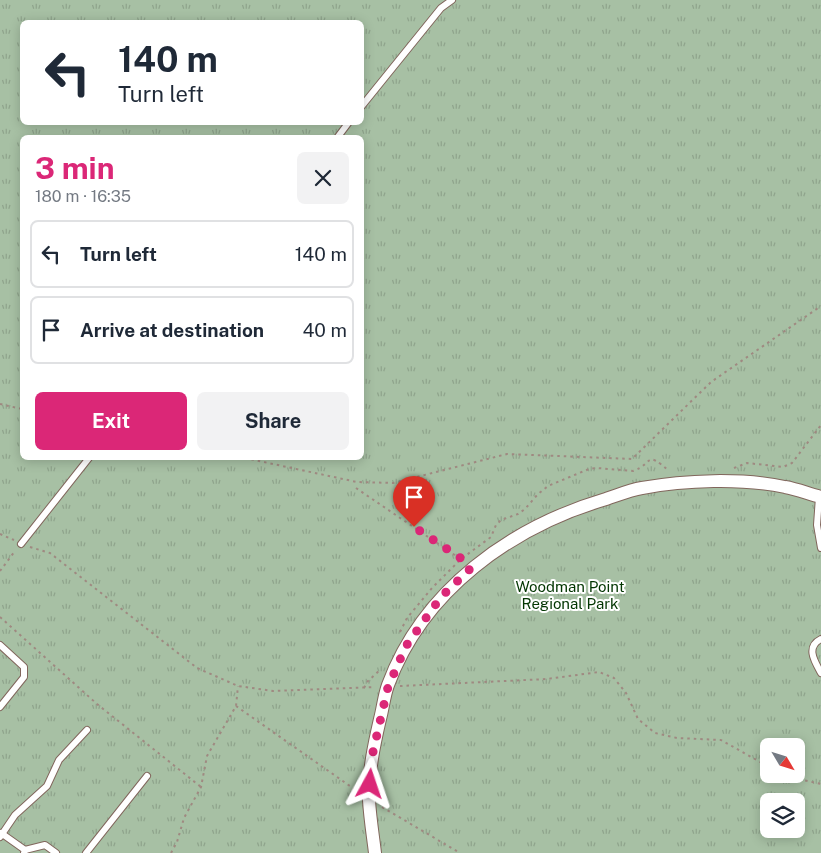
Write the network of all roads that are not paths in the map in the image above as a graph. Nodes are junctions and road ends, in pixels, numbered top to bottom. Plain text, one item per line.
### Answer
1 (452, 0) edge
2 (364, 103) edge
3 (87, 460) edge
4 (820, 497) edge
5 (21, 544) road end
6 (821, 548) edge
7 (821, 639) edge
8 (0, 645) edge
9 (821, 673) edge
10 (0, 707) edge
11 (87, 730) dead end
12 (147, 776) dead end
13 (1, 834) edge
14 (25, 852) edge
15 (56, 853) edge
16 (86, 853) edge
17 (375, 853) edge

1 - 2 lane
3 - 5 lane
4 - 6 lane
4 - 17 street
7 - 9 lane
8 - 10 lane
11 - 13 lane
12 - 16 lane
13 - 14 lane
14 - 15 lane

